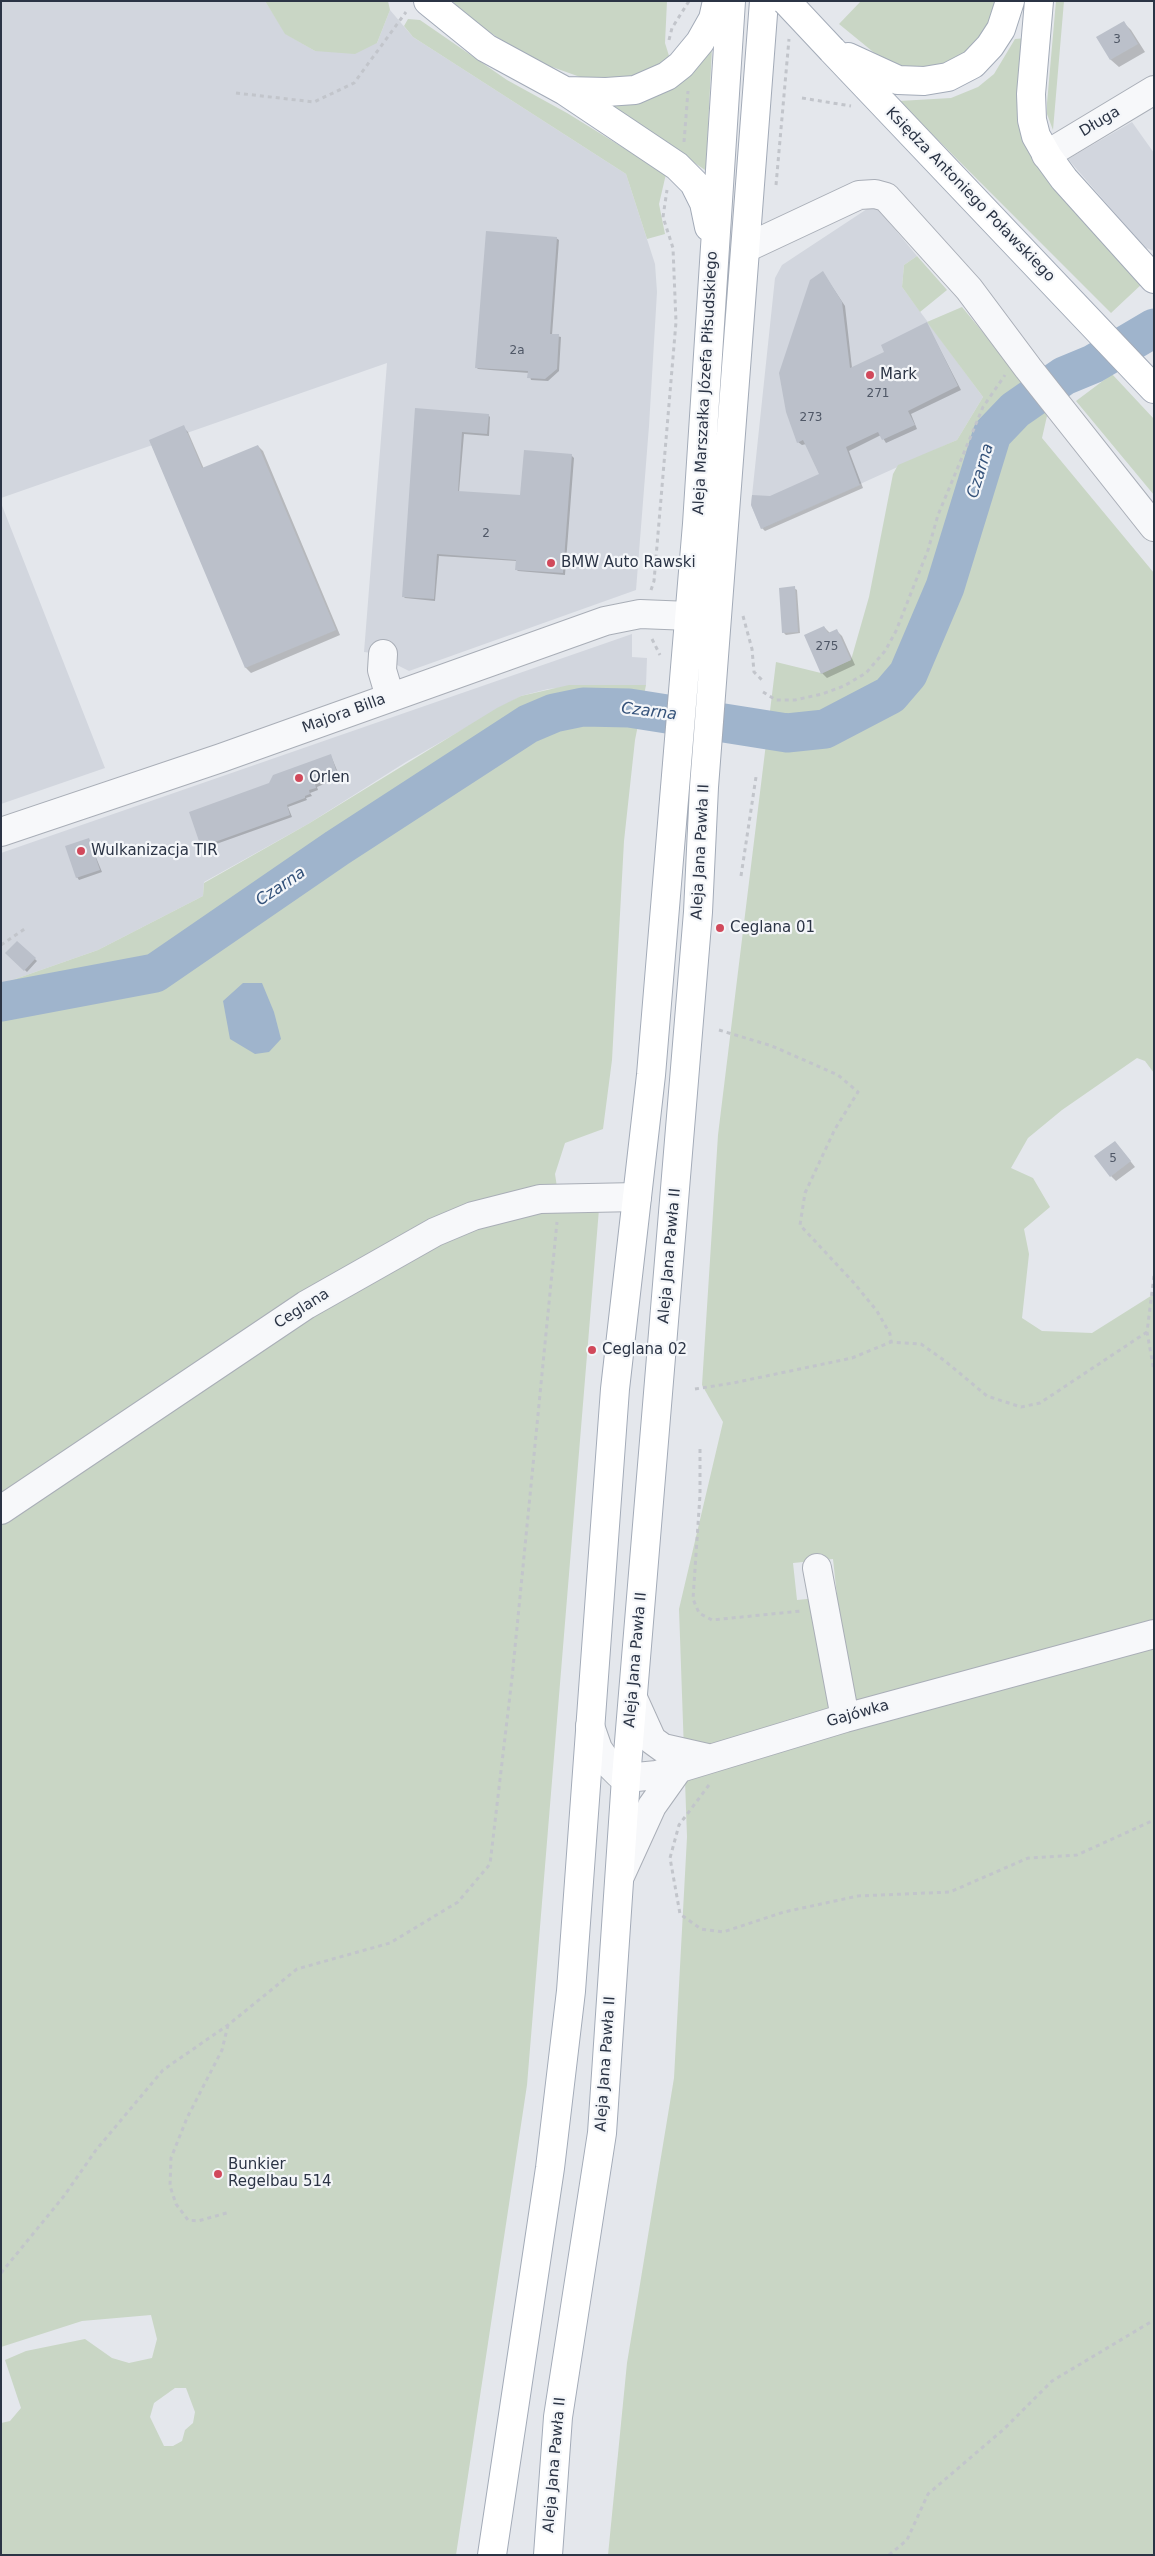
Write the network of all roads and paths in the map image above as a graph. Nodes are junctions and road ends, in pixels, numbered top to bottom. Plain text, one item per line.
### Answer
1 (689, 1) edge
2 (717, 1) edge
3 (731, 1) edge
4 (764, 1) edge
5 (786, 1) edge
6 (1010, 1) edge
7 (1039, 1) edge
8 (418, 5) edge
9 (671, 49) dead end
10 (832, 50) junction
11 (689, 85) dead end
12 (1154, 90) edge
13 (565, 91) junction
14 (236, 93) dead end
15 (802, 98) dead end
16 (857, 106) dead end
17 (684, 150) dead end
18 (1046, 155) junction
19 (668, 184) dead end
20 (714, 248) junction
21 (746, 248) junction
22 (1154, 279) edge
23 (1024, 361) junction
24 (1151, 386) edge
25 (1154, 526) edge
26 (651, 589) dead end
27 (690, 616) junction
28 (383, 654) dead end
29 (763, 692) dead end
30 (390, 697) junction
31 (706, 762) joint
32 (678, 765) joint
33 (756, 777) dead end
34 (1, 832) edge
35 (741, 876) dead end
36 (26, 928) dead end
37 (1, 945) edge
38 (719, 1030) dead end
39 (560, 1197) junction
40 (637, 1197) junction
41 (1154, 1276) edge
42 (1147, 1332) junction
43 (891, 1342) junction
44 (1154, 1371) edge
45 (695, 1388) dead end
46 (700, 1449) dead end
47 (1, 1510) edge
48 (817, 1568) dead end
49 (824, 1608) junction
50 (1154, 1634) edge
51 (633, 1698) junction
52 (845, 1718) junction
53 (590, 1726) junction
54 (708, 1758) junction
55 (679, 1768) junction
56 (626, 1778) junction
57 (1154, 1820) edge
58 (619, 1880) junction
59 (228, 2025) junction
60 (230, 2212) dead end
61 (1, 2274) edge
62 (1154, 2320) edge
63 (492, 2555) edge
64 (548, 2555) edge
65 (889, 2555) edge

1 - 9 path
2 - 13 main road
3 - 20 main road, Aleja Marszałka Józefa Piłsudskiego
4 - 21 main road, Aleja Marszałka Józefa Piłsudskiego
5 - 10 main road, Księdza Antoniego Poławskiego, bridge
6 - 10 main road
7 - 18 main road
8 - 13 main road
8 - 14 path
10 - 24 main road, Księdza Antoniego Poławskiego
11 - 17 path
12 - 18 street, Długa
13 - 20 main road
15 - 16 path
18 - 22 main road
19 - 26 path
20 - 27 main road, Aleja Marszałka Józefa Piłsudskiego
21 - 23 street
21 - 31 main road, Aleja Marszałka Józefa Piłsudskiego
23 - 25 street
23 - 29 path
27 - 30 street, Majora Billa
27 - 32 main road, Aleja Marszałka Józefa Piłsudskiego
28 - 30 street
30 - 34 street, Majora Billa
31 - 51 main road, Aleja Jana Pawła II
32 - 40 main road, Aleja Jana Pawła II
33 - 35 path
36 - 37 path
38 - 43 path
39 - 40 street, Ceglana
39 - 47 street, Ceglana
39 - 59 path
40 - 53 main road, Aleja Jana Pawła II
41 - 42 path
42 - 43 path
42 - 44 path
43 - 45 path
46 - 49 path
48 - 49 street
49 - 52 street
50 - 52 street, Gajówka
51 - 54 street
51 - 56 main road, Aleja Jana Pawła II
52 - 54 street, Gajówka
53 - 56 street
53 - 63 main road, Aleja Jana Pawła II
54 - 55 street, Gajówka
54 - 57 path
55 - 56 street, Gajówka
55 - 58 street
56 - 58 main road, Aleja Jana Pawła II
58 - 64 main road, Aleja Jana Pawła II
59 - 60 path
59 - 61 path
62 - 65 path

